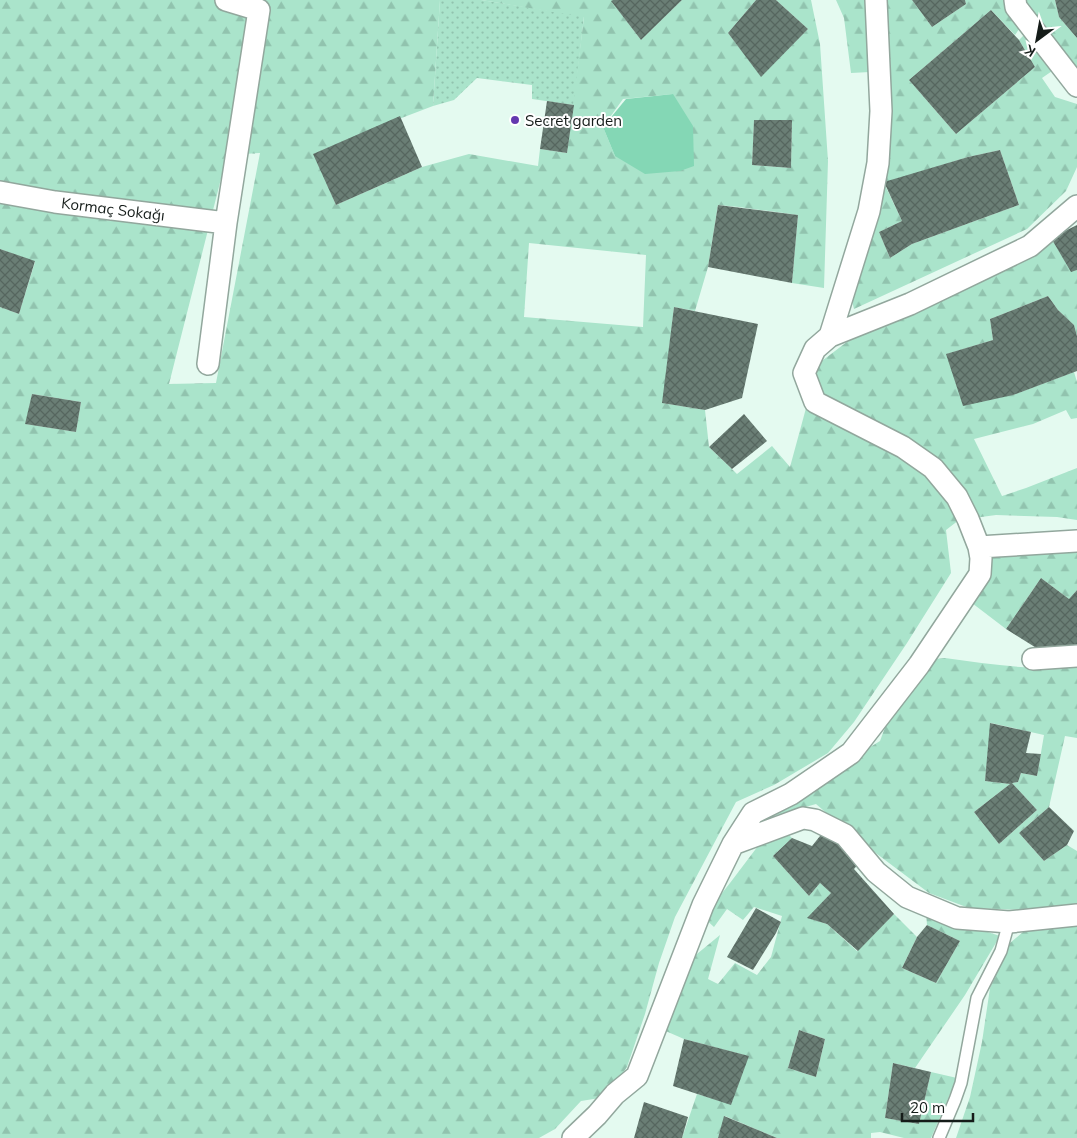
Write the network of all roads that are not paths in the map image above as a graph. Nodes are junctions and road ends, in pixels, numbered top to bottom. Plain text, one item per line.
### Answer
1 (226, 0) edge
2 (876, 0) edge
3 (1015, 0) edge
4 (1077, 86) edge
5 (0, 192) edge
6 (1077, 206) edge
7 (226, 223) junction
8 (830, 336) junction
9 (208, 364) dead end
10 (1077, 541) edge
11 (979, 546) junction
12 (1077, 656) edge
13 (1032, 658) dead end
14 (732, 844) junction
15 (1077, 915) edge
16 (1009, 922) junction
17 (573, 1138) edge
18 (939, 1138) edge

1 - 7 street
2 - 8 street
3 - 4 street
5 - 7 street, Kormaç Sokağı
6 - 8 street
7 - 9 street
8 - 11 street
10 - 11 street
11 - 14 street
12 - 13 street
14 - 16 street
14 - 17 street
15 - 16 street
16 - 18 lane

